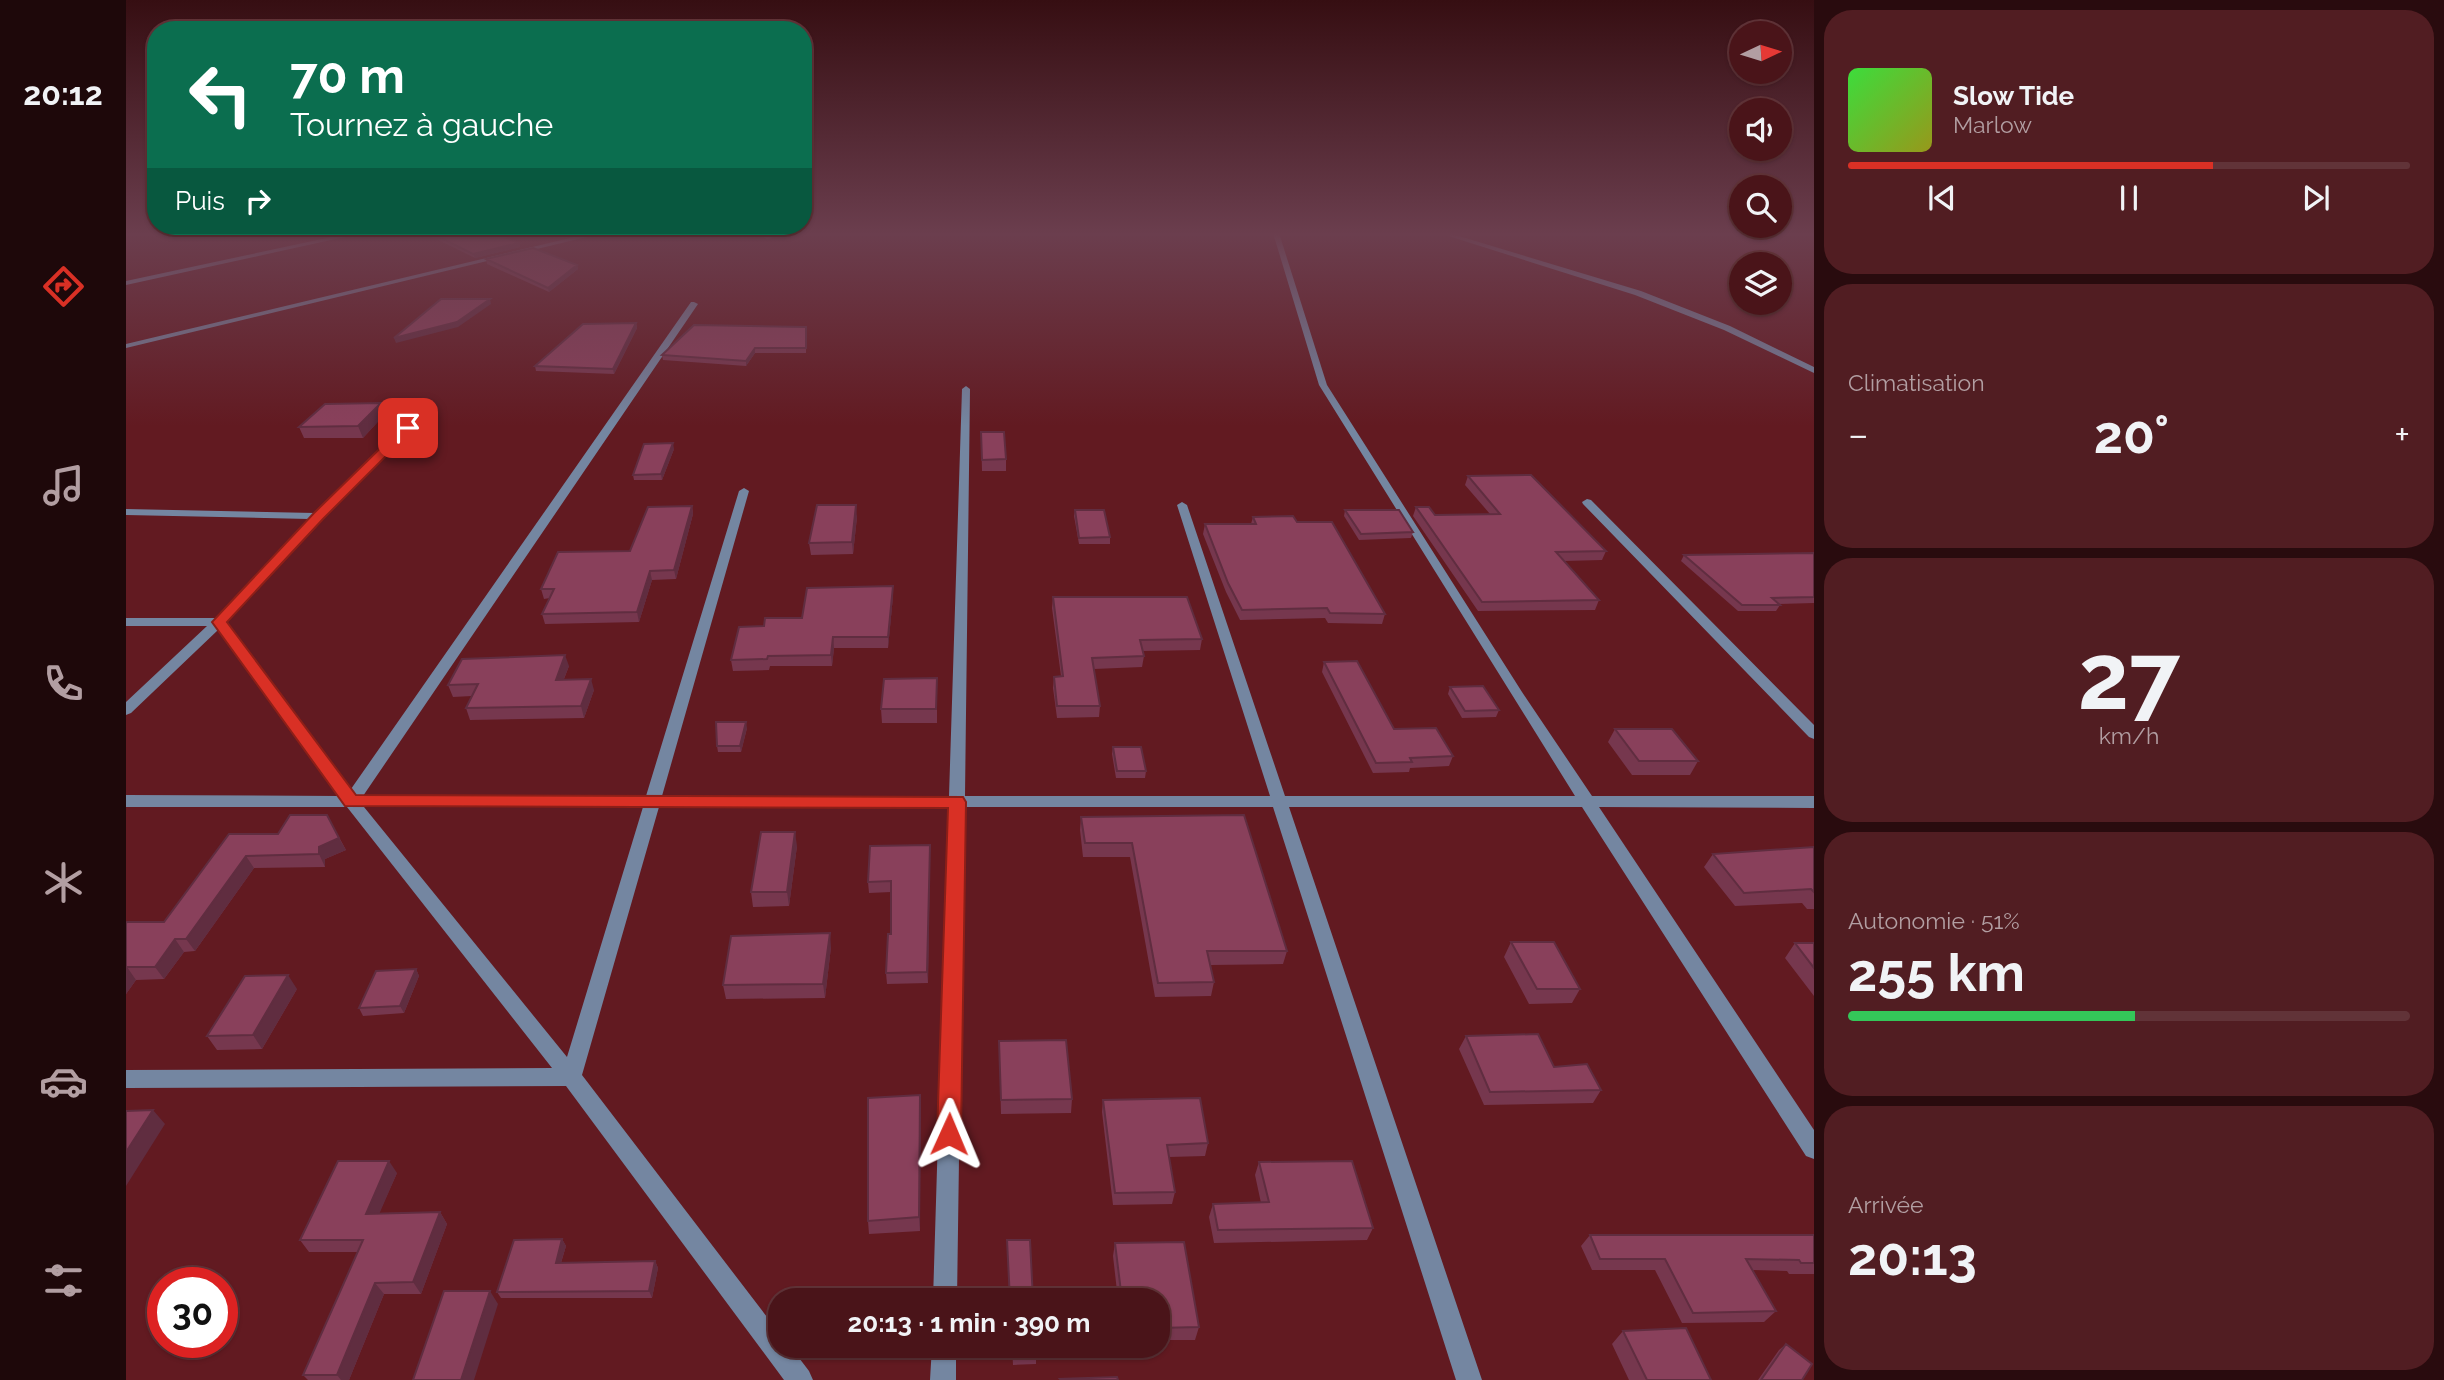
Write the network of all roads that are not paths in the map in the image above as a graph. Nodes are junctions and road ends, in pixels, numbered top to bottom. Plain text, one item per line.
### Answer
1 (330, 297) edge
2 (1296, 297) edge
3 (1649, 297) edge
4 (694, 304) dead end
5 (126, 346) edge
6 (1814, 370) edge
7 (966, 390) dead end
8 (426, 410) dead end
9 (744, 491) dead end
10 (1587, 502) dead end
11 (1182, 505) dead end
12 (126, 512) edge
13 (318, 516) junction
14 (126, 622) edge
15 (219, 622) junction
16 (126, 710) edge
17 (1814, 734) edge
18 (126, 801) edge
19 (351, 801) junction
20 (653, 802) junction
21 (957, 802) junction
22 (1280, 802) junction
23 (1587, 802) junction
24 (1814, 802) edge
25 (571, 1077) junction
26 (126, 1079) edge
27 (1814, 1149) edge
28 (945, 1288) edge
29 (944, 1358) edge
30 (800, 1380) edge
31 (943, 1380) edge
32 (1469, 1380) edge

1 - 5 street
2 - 23 street
3 - 6 street
4 - 19 street
7 - 21 street
8 - 13 street
9 - 20 street
10 - 17 street
11 - 22 street
12 - 13 street
13 - 15 street
14 - 15 street
15 - 16 street
15 - 19 street
18 - 19 street
19 - 20 street
19 - 25 street
20 - 21 street
20 - 25 street
21 - 22 street
21 - 28 street
22 - 23 street
22 - 32 street
23 - 24 street
23 - 27 street
25 - 26 street
25 - 30 street
29 - 31 street

